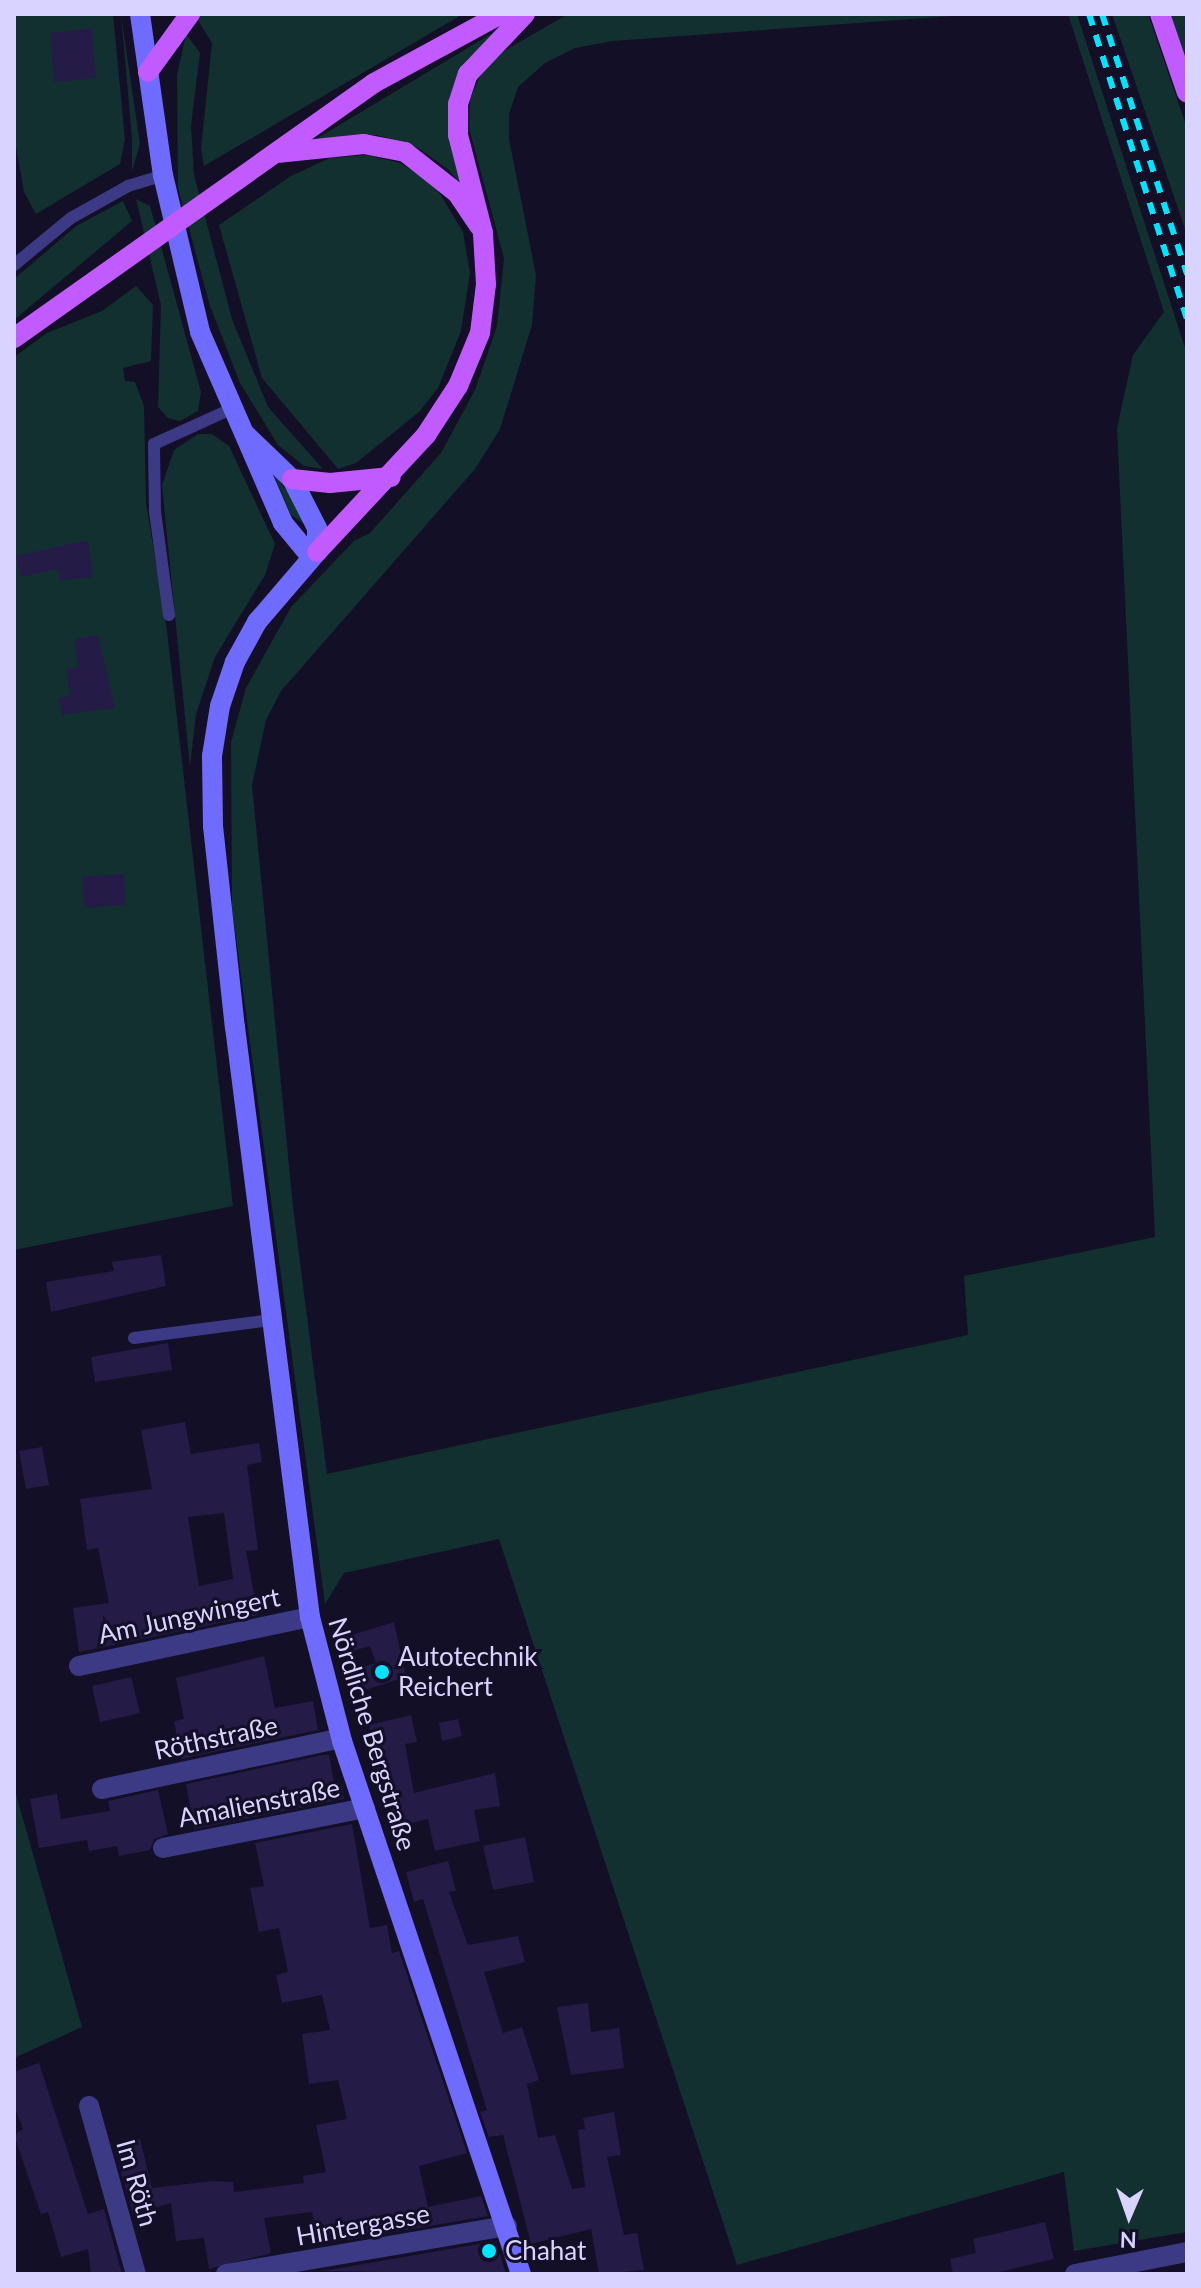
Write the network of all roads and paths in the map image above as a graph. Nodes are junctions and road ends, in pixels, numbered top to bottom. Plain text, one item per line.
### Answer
1 (140, 14) edge
2 (190, 14) edge
3 (501, 14) edge
4 (525, 14) edge
5 (1160, 14) edge
6 (483, 18) edge
7 (148, 72) junction
8 (1187, 93) edge
9 (270, 154) junction
10 (163, 175) junction
11 (483, 233) junction
12 (14, 265) edge
13 (14, 338) edge
14 (231, 409) junction
15 (245, 434) junction
16 (391, 477) junction
17 (292, 479) junction
18 (314, 554) junction
19 (169, 615) dead end
20 (270, 1320) junction
21 (134, 1338) dead end
22 (310, 1617) junction
23 (79, 1666) dead end
24 (341, 1738) junction
25 (102, 1789) dead end
26 (365, 1808) junction
27 (163, 1848) dead end
28 (89, 2106) dead end
29 (507, 2226) junction
30 (1187, 2252) edge
31 (136, 2274) edge
32 (226, 2274) edge
33 (521, 2274) edge
34 (1075, 2274) edge

1 - 7 main road
2 - 7 main road
3 - 6 main road
4 - 11 main road
5 - 8 main road
6 - 9 main road
7 - 10 main road
9 - 11 main road
9 - 13 main road
10 - 12 lane
10 - 14 main road
11 - 16 main road
14 - 15 main road
14 - 19 lane
15 - 17 main road
15 - 18 main road
16 - 17 main road
16 - 18 main road
17 - 18 main road
18 - 20 main road, Nördliche Bergstraße
20 - 21 lane
20 - 22 main road, Nördliche Bergstraße
22 - 23 street, Am Jungwingert
22 - 24 main road, Nördliche Bergstraße
24 - 25 street, Röthstraße
24 - 26 main road, Nördliche Bergstraße
26 - 27 street, Amalienstraße
26 - 29 main road, Nördliche Bergstraße
28 - 31 street, Im Röth
29 - 32 street, Hintergasse
29 - 33 main road, Nördliche Bergstraße
30 - 34 street

